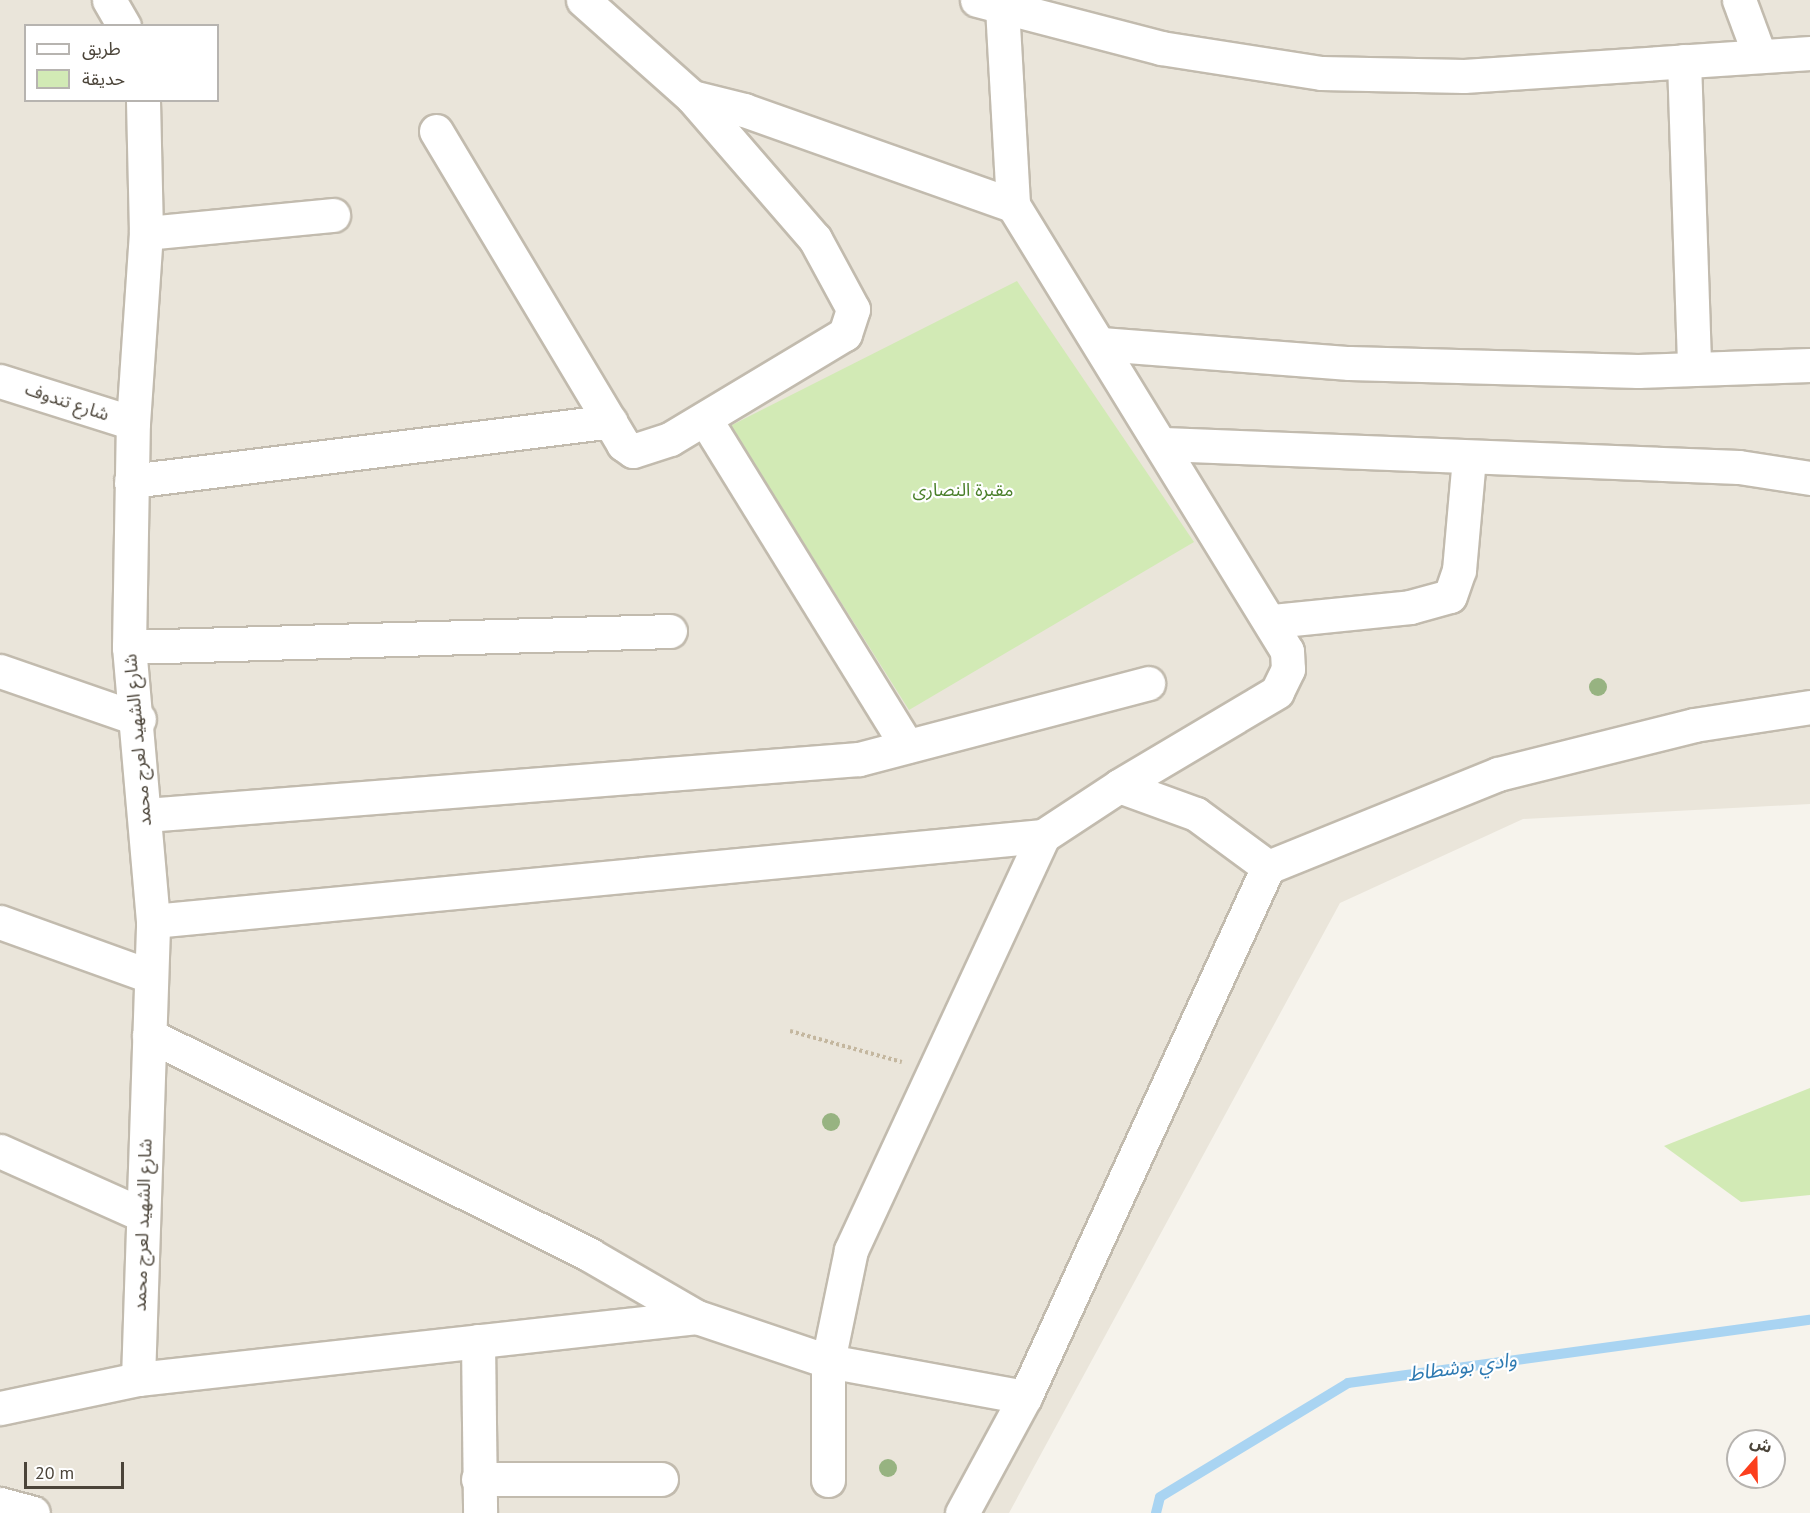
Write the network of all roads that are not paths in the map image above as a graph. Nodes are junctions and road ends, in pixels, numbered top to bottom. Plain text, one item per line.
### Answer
1 (109, 0) edge
2 (583, 0) edge
3 (1739, 0) edge
4 (989, 3) edge
5 (123, 24) edge
6 (1810, 53) edge
7 (1759, 54) junction
8 (1684, 61) junction
9 (692, 97) junction
10 (143, 102) edge
11 (436, 131) dead end
12 (1013, 205) junction
13 (333, 215) dead end
14 (146, 233) junction
15 (1101, 344) junction
16 (1810, 365) edge
17 (1694, 369) junction
18 (0, 381) edge
19 (705, 419) junction
20 (610, 421) junction
21 (133, 423) junction
22 (1164, 444) junction
23 (1469, 458) junction
24 (1810, 478) edge
25 (131, 481) junction
26 (1273, 621) junction
27 (670, 631) dead end
28 (129, 647) junction
29 (0, 671) edge
30 (1148, 683) dead end
31 (1810, 707) edge
32 (139, 719) junction
33 (907, 746) junction
34 (1119, 786) junction
35 (146, 815) junction
36 (1042, 836) junction
37 (1268, 867) junction
38 (0, 921) edge
39 (153, 921) junction
40 (150, 976) junction
41 (148, 1035) junction
42 (0, 1151) edge
43 (141, 1215) junction
44 (697, 1317) junction
45 (478, 1341) junction
46 (828, 1361) junction
47 (138, 1379) junction
48 (1025, 1397) junction
49 (0, 1408) edge
50 (478, 1479) junction
51 (661, 1479) dead end
52 (828, 1480) dead end
53 (0, 1504) edge
54 (33, 1513) edge
55 (480, 1513) edge
56 (962, 1513) edge

1 - 5 street
2 - 9 street
3 - 7 street
4 - 8 street
4 - 12 street
6 - 7 street
7 - 8 street
8 - 17 street
9 - 12 street
9 - 19 street
10 - 14 street, شارع الشهيد لعرج محمد
11 - 20 street
12 - 15 street
13 - 14 street
14 - 21 street, شارع الشهيد لعرج محمد
15 - 17 street
15 - 22 street
16 - 17 street
18 - 21 street, شارع تندوف
19 - 20 street
19 - 33 street
20 - 25 street
21 - 25 street, شارع الشهيد لعرج محمد
22 - 23 street
22 - 26 street
23 - 24 street
23 - 26 street
25 - 28 street, شارع الشهيد لعرج محمد
26 - 34 street
27 - 28 street
28 - 32 street, شارع الشهيد لعرج محمد
29 - 32 street
30 - 33 street
31 - 37 street
32 - 35 street, شارع الشهيد لعرج محمد
33 - 35 street
34 - 36 street
34 - 37 street
35 - 39 street, شارع الشهيد لعرج محمد
36 - 39 street
36 - 46 street
37 - 48 street
38 - 40 street
39 - 40 street, شارع الشهيد لعرج محمد
40 - 41 street, شارع الشهيد لعرج محمد
41 - 43 street, شارع الشهيد لعرج محمد
41 - 44 street
42 - 43 street
43 - 47 street, شارع الشهيد لعرج محمد
44 - 45 street
44 - 46 street
45 - 47 street
45 - 50 street
46 - 48 street
46 - 52 street
47 - 49 street
48 - 56 street
50 - 51 street
50 - 55 street
53 - 54 street

